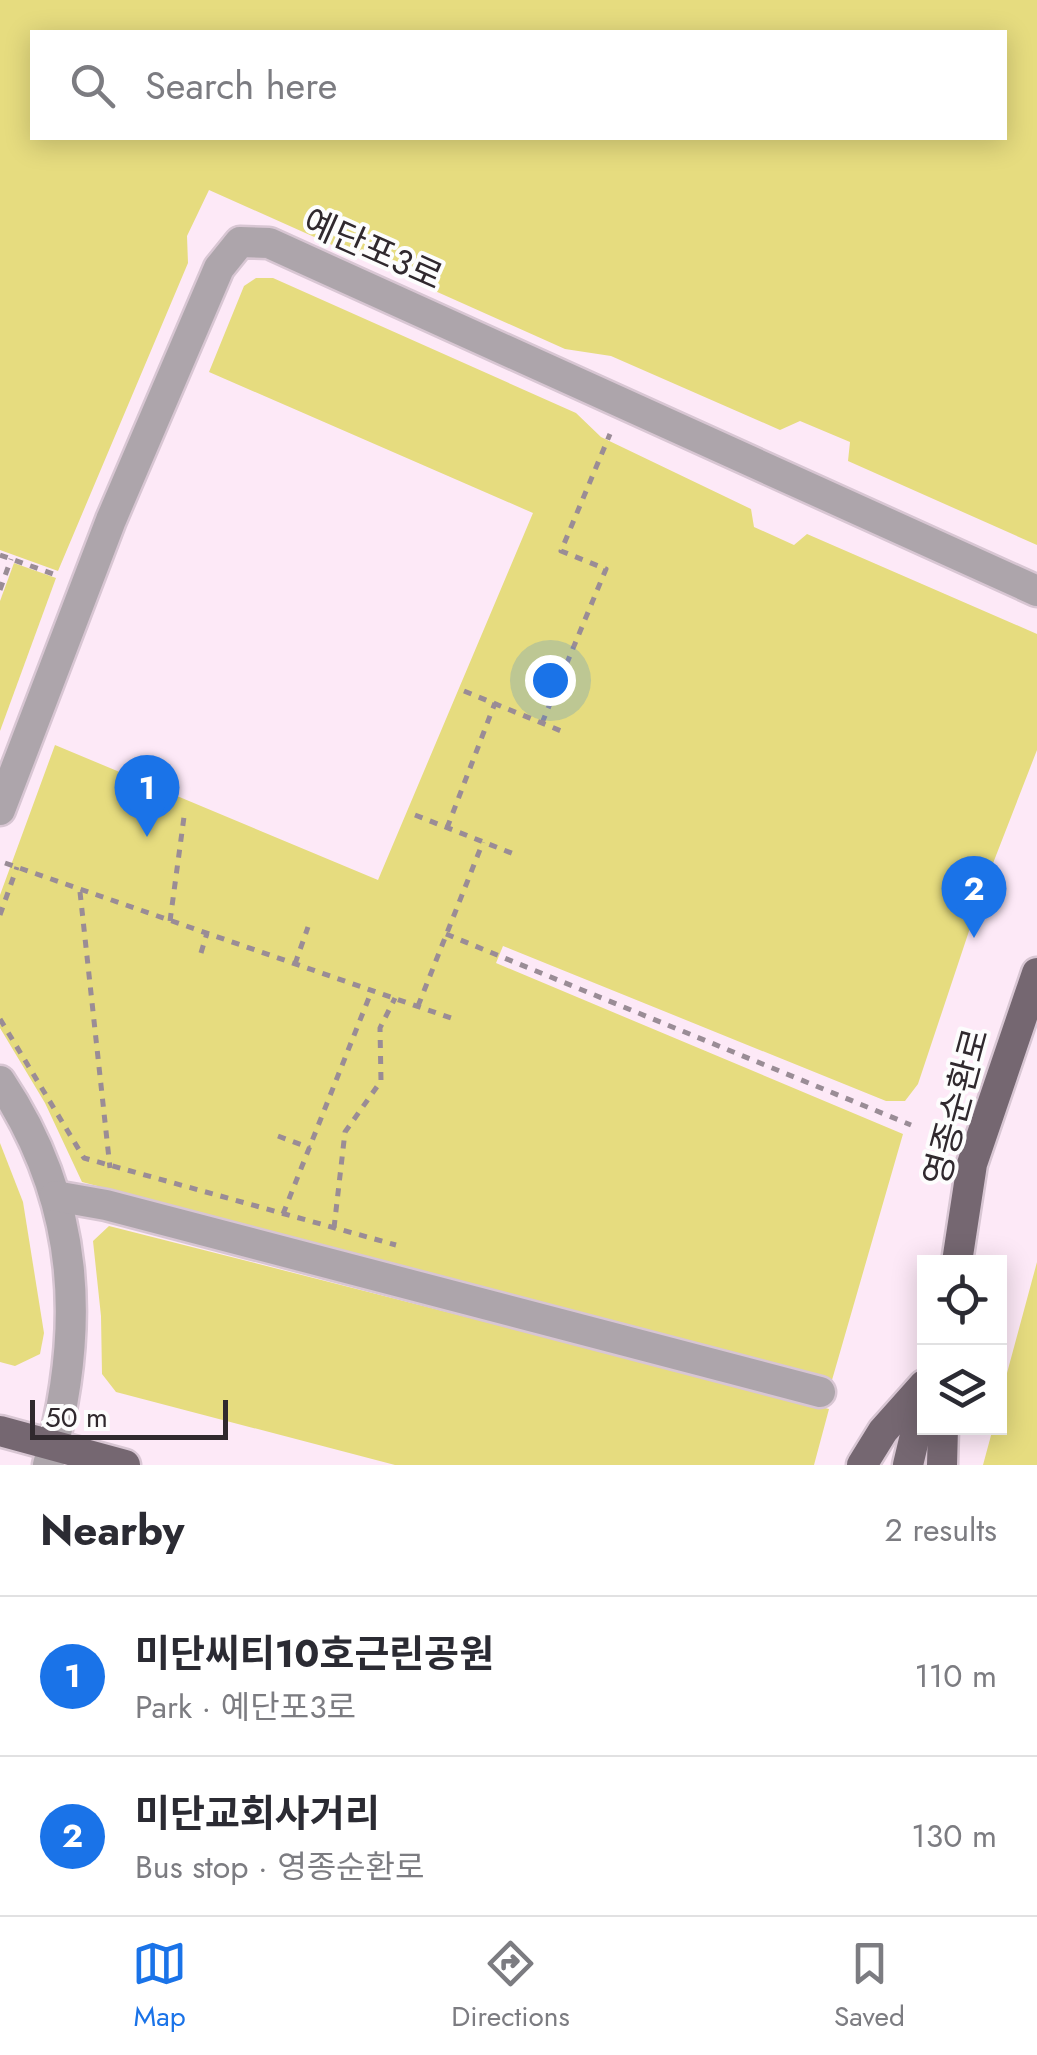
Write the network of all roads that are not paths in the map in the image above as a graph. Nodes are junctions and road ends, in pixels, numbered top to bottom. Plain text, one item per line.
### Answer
1 (1037, 591) edge
2 (0, 810) edge
3 (1037, 973) edge
4 (0, 1081) edge
5 (55, 1196) junction
6 (958, 1255) edge
7 (820, 1392) dead end
8 (917, 1394) edge
9 (917, 1427) edge
10 (0, 1431) edge
11 (943, 1435) edge
12 (51, 1455) edge
13 (125, 1465) edge
14 (862, 1465) edge
15 (908, 1465) edge
16 (942, 1465) edge

1 - 2 street, 예단포3로
3 - 6 main road, 영종순환로
4 - 5 street
5 - 7 street
5 - 12 street
8 - 14 main road
9 - 15 main road
10 - 12 main road
11 - 16 main road
12 - 13 main road

